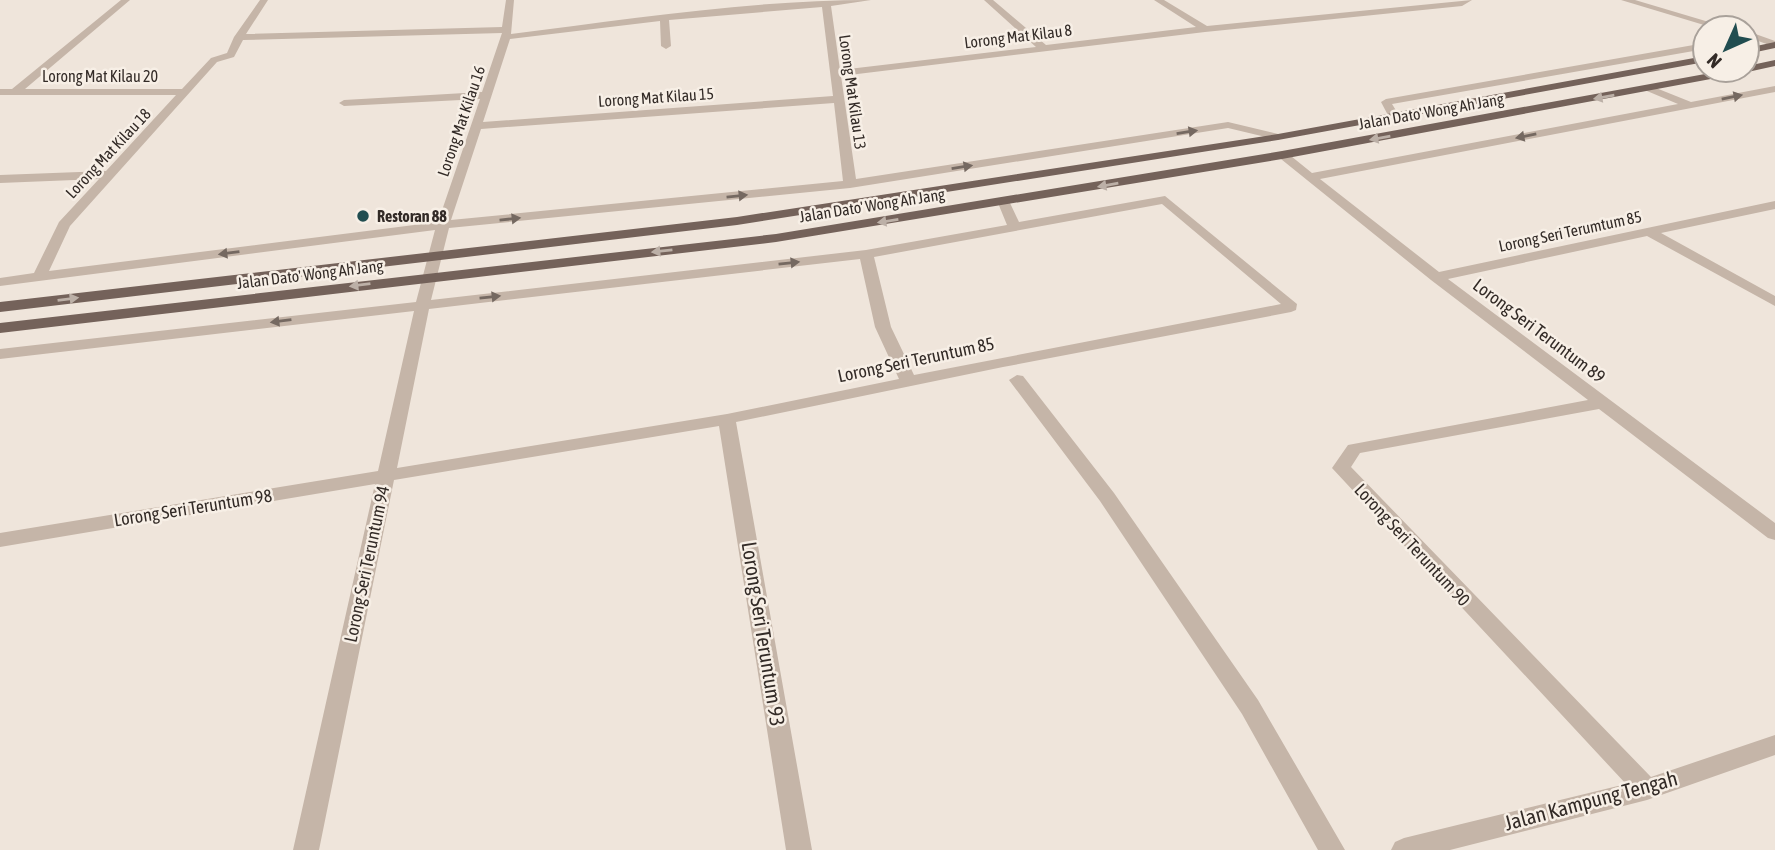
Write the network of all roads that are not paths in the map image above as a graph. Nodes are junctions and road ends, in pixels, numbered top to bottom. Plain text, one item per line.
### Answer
1 (126, 0) edge
2 (264, 0) edge
3 (510, 0) edge
4 (867, 0) edge
5 (988, 0) edge
6 (1158, 0) edge
7 (1362, 0) edge
8 (1468, 0) edge
9 (1625, 0) edge
10 (825, 4) junction
11 (754, 5) edge
12 (1387, 11) junction
13 (664, 18) junction
14 (1691, 19) edge
15 (1205, 29) junction
16 (507, 34) junction
17 (239, 37) junction
18 (667, 46) dead end
19 (1043, 48) junction
20 (1691, 48) edge
21 (1618, 60) junction
22 (1691, 62) edge
23 (1646, 70) junction
24 (1546, 72) junction
25 (835, 74) junction
26 (1691, 81) edge
27 (1572, 84) junction
28 (1651, 89) junction
29 (1775, 89) edge
30 (0, 92) edge
31 (15, 92) junction
32 (185, 92) junction
33 (486, 95) junction
34 (839, 99) junction
35 (344, 103) dead end
36 (1689, 105) junction
37 (1394, 117) junction
38 (476, 126) junction
39 (1278, 137) junction
40 (1282, 155) junction
41 (109, 175) junction
42 (1310, 177) junction
43 (0, 178) edge
44 (850, 184) junction
45 (1003, 203) junction
46 (1775, 205) edge
47 (443, 225) junction
48 (1015, 228) junction
49 (1649, 232) junction
50 (866, 254) junction
51 (433, 255) junction
52 (38, 277) junction
53 (428, 277) junction
54 (1436, 277) junction
55 (0, 282) edge
56 (1775, 302) edge
57 (422, 304) junction
58 (0, 307) edge
59 (0, 328) edge
60 (0, 354) edge
61 (1017, 380) dead end
62 (908, 382) junction
63 (1602, 403) junction
64 (727, 419) junction
65 (386, 477) junction
66 (1775, 533) edge
67 (0, 540) edge
68 (1775, 745) edge
69 (1647, 789) junction
70 (306, 850) edge
71 (799, 850) edge
72 (1332, 850) edge
73 (1404, 850) edge

1 - 31 street, Lorong Mat Kilau 20
2 - 17 street, Lorong Mat Kilau 18
3 - 16 street, Lorong Mat Kilau 16
4 - 10 street
5 - 19 street
6 - 15 street
7 - 12 street
8 - 12 street, Lorong Mat Kilau 8
9 - 14 street
10 - 11 street
10 - 25 street, Lorong Mat Kilau 13
11 - 13 street
12 - 15 street, Lorong Mat Kilau 8
13 - 16 street
13 - 18 street
15 - 19 street, Lorong Mat Kilau 8
16 - 17 street
16 - 33 street, Lorong Mat Kilau 16
17 - 32 street, Lorong Mat Kilau 18
19 - 25 street, Lorong Mat Kilau 8
20 - 21 street
21 - 23 street
21 - 24 street
22 - 23 main road, Jalan Dato' Wong Ah Jang
23 - 27 main road, Jalan Dato' Wong Ah Jang
24 - 27 street
24 - 37 street
25 - 34 street, Lorong Mat Kilau 13
26 - 28 main road, Jalan Dato' Wong Ah Jang
27 - 37 main road, Jalan Dato' Wong Ah Jang
28 - 36 street
28 -> 40 main road, Jalan Dato' Wong Ah Jang
36 -> 29 street
30 - 31 street, Lorong Mat Kilau 20
31 - 32 street, Lorong Mat Kilau 20
32 - 41 street, Lorong Mat Kilau 18
33 - 35 street
33 - 38 street, Lorong Mat Kilau 16
34 - 38 street, Lorong Mat Kilau 15
34 - 44 street, Lorong Mat Kilau 13
36 -> 42 street
37 - 39 main road, Jalan Dato' Wong Ah Jang
38 - 47 street, Lorong Mat Kilau 16
44 -> 39 street
39 - 51 main road, Jalan Dato' Wong Ah Jang
40 - 42 street, Lorong Seri Teruntum 89
40 -> 45 main road, Jalan Dato' Wong Ah Jang
41 - 43 street
41 - 52 street, Lorong Mat Kilau 18
42 - 54 street, Lorong Seri Teruntum 89
47 -> 44 street
45 - 48 street
45 -> 53 main road, Jalan Dato' Wong Ah Jang
46 - 49 street, Lorong Seri Terumtum 85
47 - 51 street, Lorong Mat Kilau 16
47 -> 52 street
48 - 50 street
48 - 62 street, Lorong Seri Teruntum 85
49 - 54 street, Lorong Seri Terumtum 85
49 - 56 street
57 -> 50 street
50 - 62 street
51 - 53 street, Lorong Mat Kilau 16
58 -> 51 main road, Jalan Dato' Wong Ah Jang
52 - 55 street
53 - 57 street, Lorong Seri Teruntum 94
53 -> 59 main road, Jalan Dato' Wong Ah Jang
54 - 63 street, Lorong Seri Teruntum 89
57 -> 60 street
57 - 65 street, Lorong Seri Teruntum 94
61 - 72 street
62 - 64 street, Lorong Seri Teruntum 85
63 - 66 street, Lorong Seri Teruntum 89
63 - 69 street, Lorong Seri Teruntum 90
64 - 65 street, Lorong Seri Teruntum 85
64 - 71 street, Lorong Seri Teruntum 93
65 - 67 street, Lorong Seri Teruntum 98
65 - 70 street, Lorong Seri Teruntum 94
68 - 69 street, Jalan Kampung Tengah
69 - 73 street, Jalan Kampung Tengah

